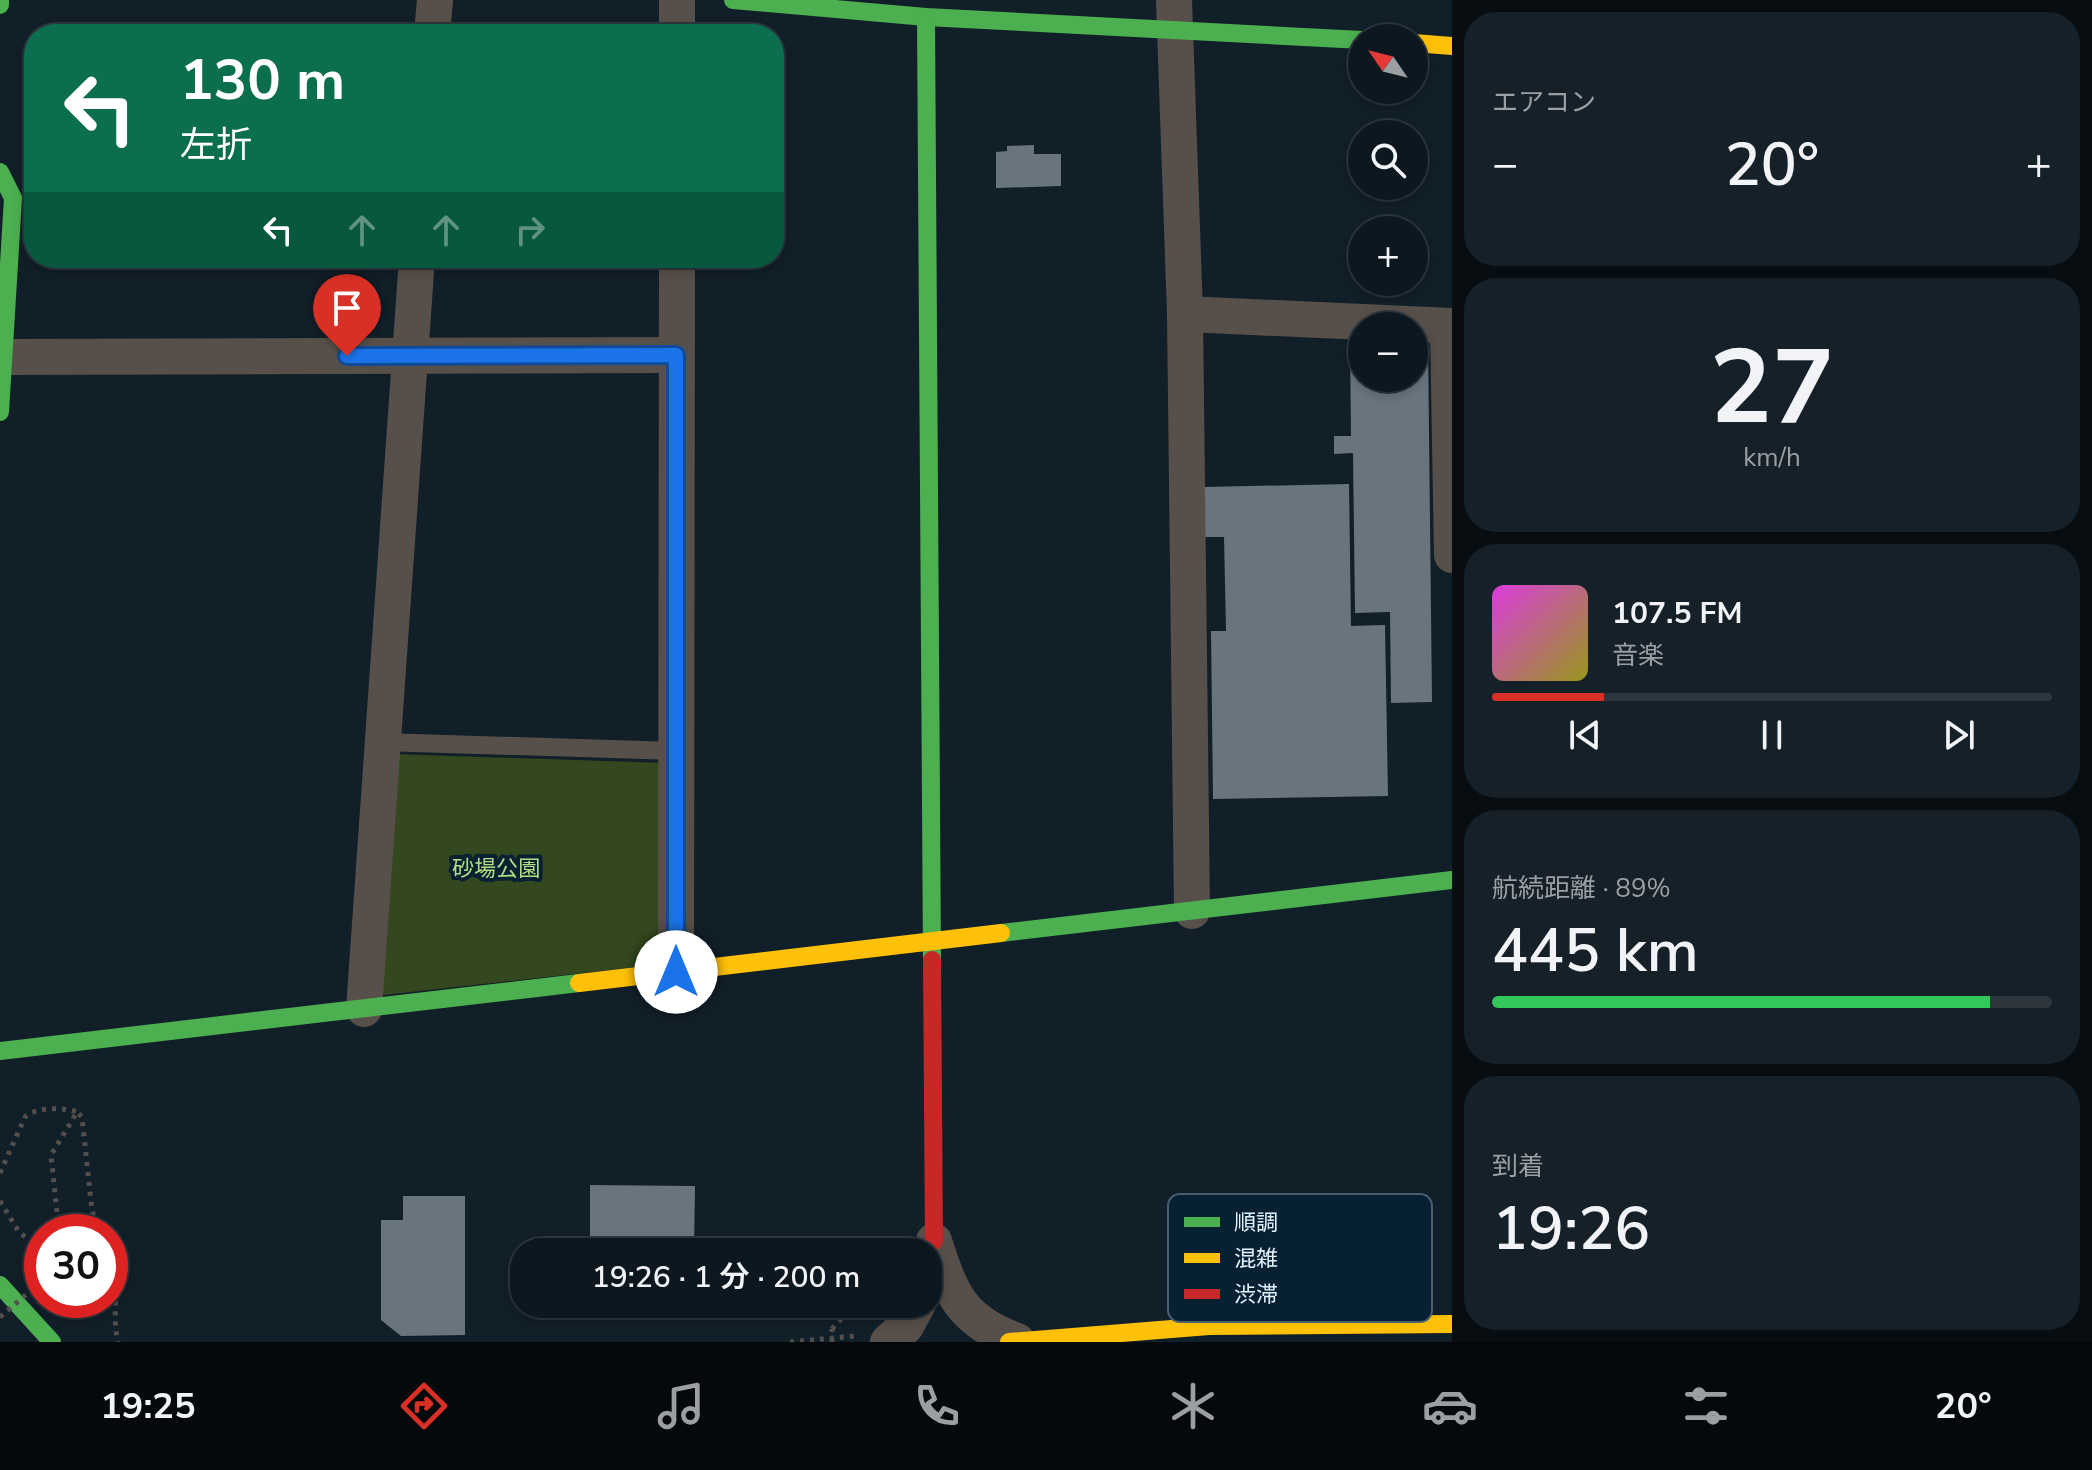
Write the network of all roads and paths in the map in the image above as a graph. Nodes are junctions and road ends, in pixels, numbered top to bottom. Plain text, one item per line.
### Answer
1 (435, 0) edge
2 (677, 0) edge
3 (733, 0) edge
4 (1174, 15) edge
5 (926, 17) junction
6 (433, 24) edge
7 (677, 24) edge
8 (1348, 38) edge
9 (1428, 44) edge
10 (1452, 46) edge
11 (0, 172) edge
12 (416, 268) edge
13 (677, 268) edge
14 (1185, 314) junction
15 (1450, 326) edge
16 (676, 355) junction
17 (410, 356) junction
18 (3, 357) junction
19 (0, 412) edge
20 (1452, 555) edge
21 (382, 742) junction
22 (676, 751) junction
23 (1452, 880) edge
24 (1192, 911) junction
25 (932, 943) junction
26 (676, 972) junction
27 (364, 1009) junction
28 (0, 1051) edge
29 (77, 1112) junction
30 (0, 1173) edge
31 (0, 1201) edge
32 (57, 1214) edge
33 (93, 1214) edge
34 (24, 1236) edge
35 (931, 1238) edge
36 (942, 1274) edge
37 (0, 1285) edge
38 (24, 1296) edge
39 (0, 1317) edge
40 (113, 1318) edge
41 (842, 1318) edge
42 (910, 1318) edge
43 (1452, 1324) edge
44 (1017, 1341) edge
45 (52, 1342) edge
46 (118, 1342) edge
47 (832, 1342) edge
48 (888, 1342) edge
49 (1009, 1342) edge

1 - 6 street
2 - 7 street
3 - 5 main road
4 - 5 main road
4 - 8 main road
4 - 14 street
5 - 25 main road
9 - 10 main road
11 - 18 main road
12 - 17 street
13 - 16 street
14 - 15 street
14 - 24 street
15 - 20 street
16 - 17 street
16 - 22 street
17 - 18 street
17 - 21 street
18 - 19 main road
21 - 22 lane
21 - 27 street
22 - 26 street
23 - 24 main road
24 - 25 main road
25 - 26 main road
25 - 35 main road
26 - 27 main road
27 - 28 main road
29 - 30 path
29 - 32 path
29 - 33 path
31 - 34 path
36 - 44 street
37 - 45 main road
38 - 39 path, bridge
40 - 46 path
41 - 47 path, bridge
42 - 48 street
43 - 44 main road
44 - 49 main road

